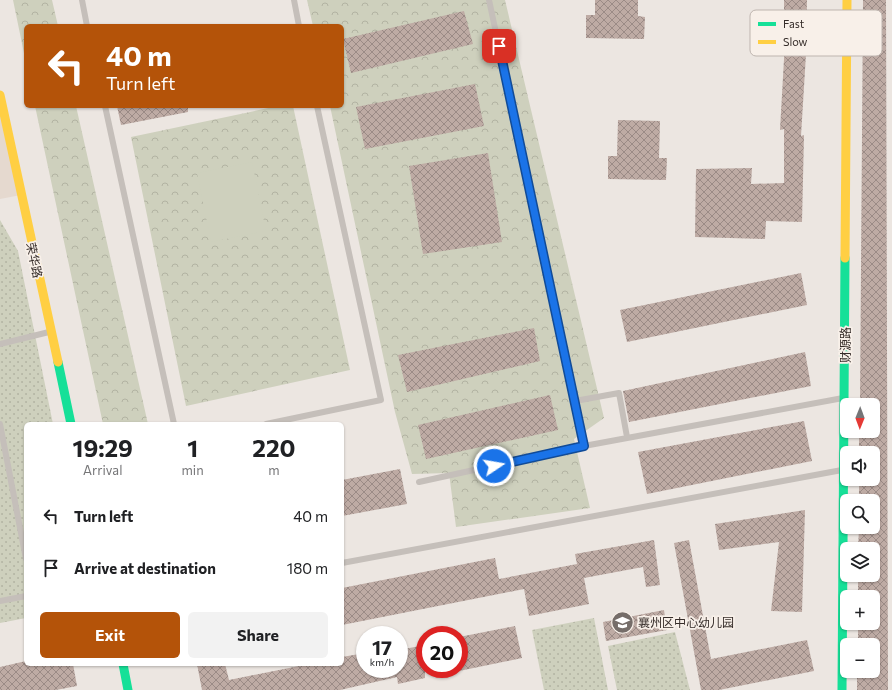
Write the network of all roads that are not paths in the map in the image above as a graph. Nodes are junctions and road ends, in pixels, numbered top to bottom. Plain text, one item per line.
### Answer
1 (82, 0) edge
2 (294, 0) edge
3 (489, 0) edge
4 (847, 0) edge
5 (847, 10) edge
6 (87, 24) edge
7 (300, 24) edge
8 (847, 56) edge
9 (0, 95) edge
10 (105, 108) edge
11 (317, 108) edge
12 (51, 331) junction
13 (0, 344) edge
14 (844, 398) edge
15 (840, 399) edge
16 (575, 401) junction
17 (71, 422) edge
18 (174, 422) edge
19 (276, 422) edge
20 (0, 424) edge
21 (627, 437) junction
22 (584, 446) junction
23 (840, 471) edge
24 (419, 482) dead end
25 (844, 486) edge
26 (24, 549) edge
27 (344, 563) edge
28 (24, 596) edge
29 (0, 601) edge
30 (123, 666) edge
31 (128, 690) edge
32 (842, 690) edge

1 - 6 lane
2 - 7 lane
3 - 16 lane
4 - 5 street, 财源路
8 - 14 street, 财源路
9 - 12 street, 荣华路
10 - 18 lane
11 - 19 lane
12 - 13 lane
12 - 17 street, 荣华路
15 - 21 lane
16 - 21 lane
16 - 22 lane
20 - 26 lane
21 - 22 lane
22 - 24 lane
23 - 27 lane
25 - 32 street, 财源路
28 - 29 lane
30 - 31 street

